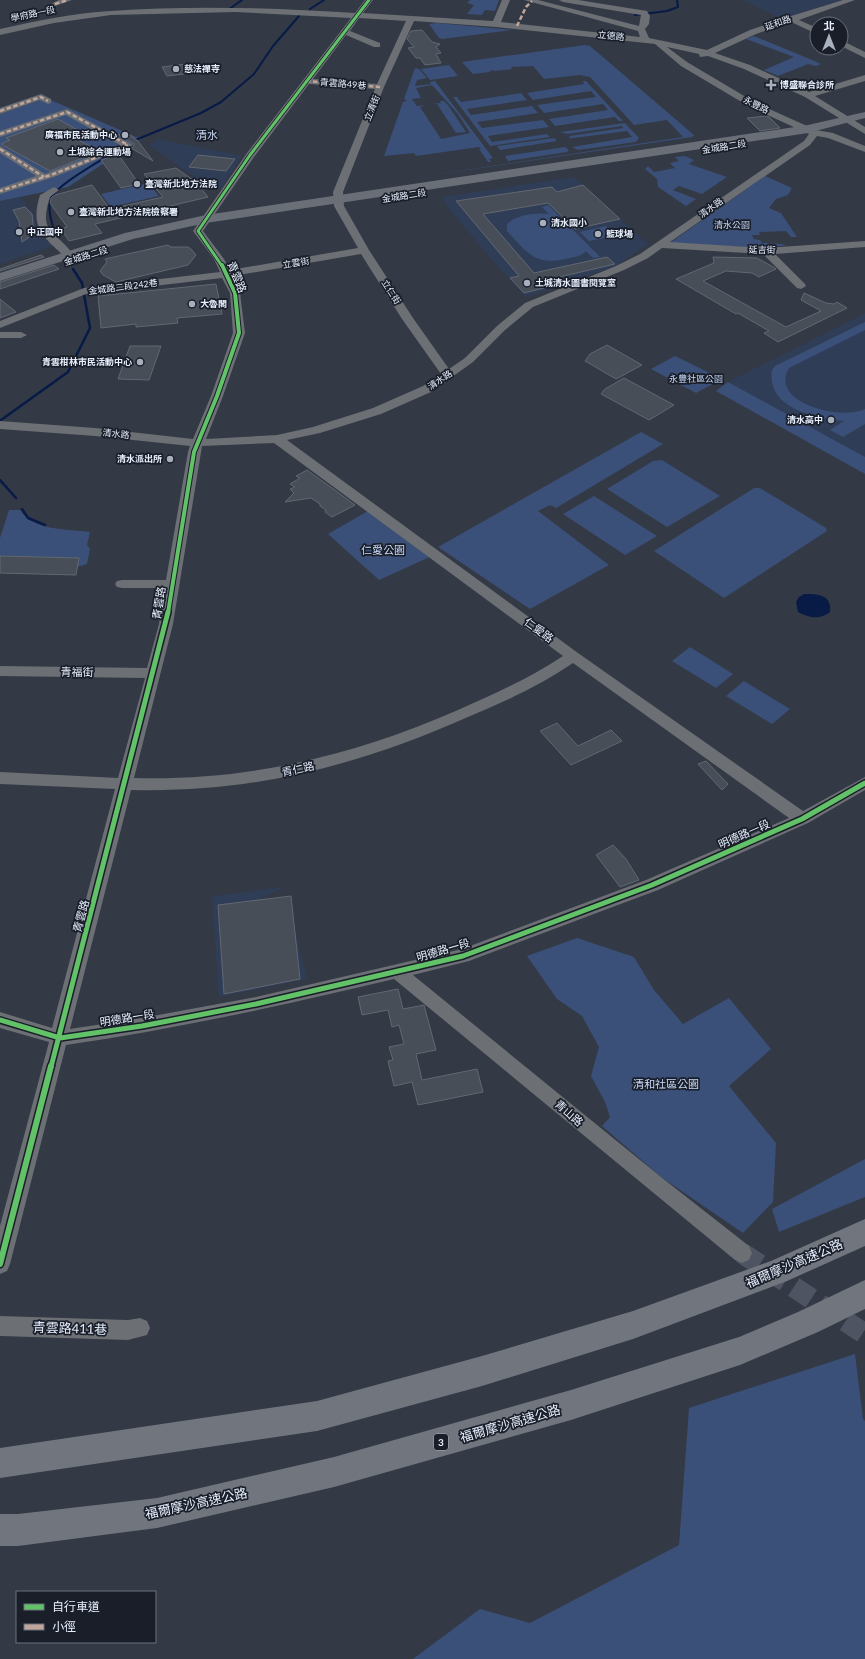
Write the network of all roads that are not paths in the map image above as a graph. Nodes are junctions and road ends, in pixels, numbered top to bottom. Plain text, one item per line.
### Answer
1 (68, 0) edge
2 (369, 0) edge
3 (506, 0) edge
4 (528, 0) edge
5 (563, 0) edge
6 (851, 0) edge
7 (124, 3) dead end
8 (55, 4) dead end
9 (140, 11) junction
10 (357, 16) junction
11 (411, 18) junction
12 (791, 19) junction
13 (496, 24) junction
14 (809, 27) edge
15 (641, 30) junction
16 (0, 32) edge
17 (345, 32) junction
18 (646, 40) junction
19 (656, 42) junction
20 (377, 45) dead end
21 (849, 47) edge
22 (708, 53) junction
23 (865, 54) edge
24 (684, 64) junction
25 (865, 78) edge
26 (306, 81) junction
27 (380, 87) junction
28 (808, 95) junction
29 (48, 101) dead end
30 (0, 112) edge
31 (865, 115) edge
32 (858, 124) edge
33 (811, 131) junction
34 (0, 134) edge
35 (0, 149) edge
36 (865, 149) edge
37 (44, 177) junction
38 (0, 190) edge
39 (54, 190) dead end
40 (338, 203) junction
41 (203, 223) junction
42 (865, 244) edge
43 (660, 245) junction
44 (364, 250) junction
45 (766, 251) junction
46 (68, 254) junction
47 (227, 274) junction
48 (0, 277) edge
49 (0, 284) edge
50 (801, 286) dead end
51 (0, 325) edge
52 (0, 335) edge
53 (21, 335) dead end
54 (448, 376) junction
55 (0, 425) edge
56 (277, 439) junction
57 (198, 443) junction
58 (122, 584) dead end
59 (173, 584) junction
60 (573, 656) junction
61 (0, 671) edge
62 (154, 673) junction
63 (0, 778) edge
64 (865, 783) edge
65 (125, 784) junction
66 (802, 819) junction
67 (397, 972) junction
68 (0, 1020) edge
69 (60, 1038) junction
70 (6, 1216) edge
71 (865, 1232) edge
72 (742, 1253) tunnel mouth
73 (0, 1264) edge
74 (865, 1294) edge
75 (0, 1326) edge
76 (140, 1328) dead end
77 (0, 1463) edge
78 (0, 1530) edge

1 - 8 street
2 - 10 street
3 - 13 street
4 - 15 street
5 - 15 street
6 - 12 street, 延和路
7 - 9 street
9 - 10 street, 學府路一段
9 - 16 street, 學府路一段
10 - 11 street, 立德路
10 - 17 street
11 - 13 street, 立德路
11 - 27 street, 立清街
12 - 14 street
12 - 22 street, 延和路
13 - 18 street, 立德路
15 - 18 street
17 - 20 street
17 - 26 street
18 - 19 street, 立德路
19 - 22 street, 立德路
19 - 24 street, 永豐路
21 - 23 street
22 - 24 street, 延和路
22 - 28 street, 立德路
24 - 33 street, 永豐路
25 - 28 street
26 - 27 street, 青雲路49巷
26 - 41 street
27 - 40 street, 立清街
28 - 32 street, 立德路
29 - 30 street
31 - 32 main road, 金城路二段
32 - 33 main road, 金城路二段
33 - 36 street, 永豐路
33 - 40 main road, 金城路二段
33 - 43 street, 清水路
34 - 37 street
35 - 37 street
37 - 38 street
39 - 46 street
40 - 41 main road, 金城路二段
40 - 44 street, 立仁街
41 - 46 main road, 金城路二段
41 - 47 street, 青雲路
41 - 49 main road, 金城路二段
42 - 45 street, 延吉街
43 - 45 street, 延吉街
43 - 54 street, 清水路
44 - 47 street, 立雲街
44 - 54 street, 立仁街
45 - 50 street
46 - 48 main road, 金城路二段
47 - 51 street, 金城路二段242巷
47 - 57 street, 青雲路
52 - 53 street
54 - 56 street, 清水路
55 - 57 street, 清水路
56 - 57 street, 清水路
56 - 60 street, 仁愛路
57 - 59 street, 青雲路
58 - 59 street
59 - 62 street, 青雲路
60 - 65 street, 青仁路
60 - 66 street, 仁愛路
61 - 62 street, 青福街
62 - 65 street, 青雲路
63 - 65 street, 青仁路
64 - 66 street, 明德路一段
65 - 69 street, 青雲路
66 - 67 street, 明德路一段
67 - 69 street, 明德路一段
67 - 72 street, 青山路
68 - 69 street, 明德路一段
69 - 70 street, 青雲路
70 - 73 street, 青雲路
71 - 77 highway, 福爾摩沙高速公路
74 - 78 highway, 福爾摩沙高速公路 / 3
75 - 76 street, 青雲路411巷

